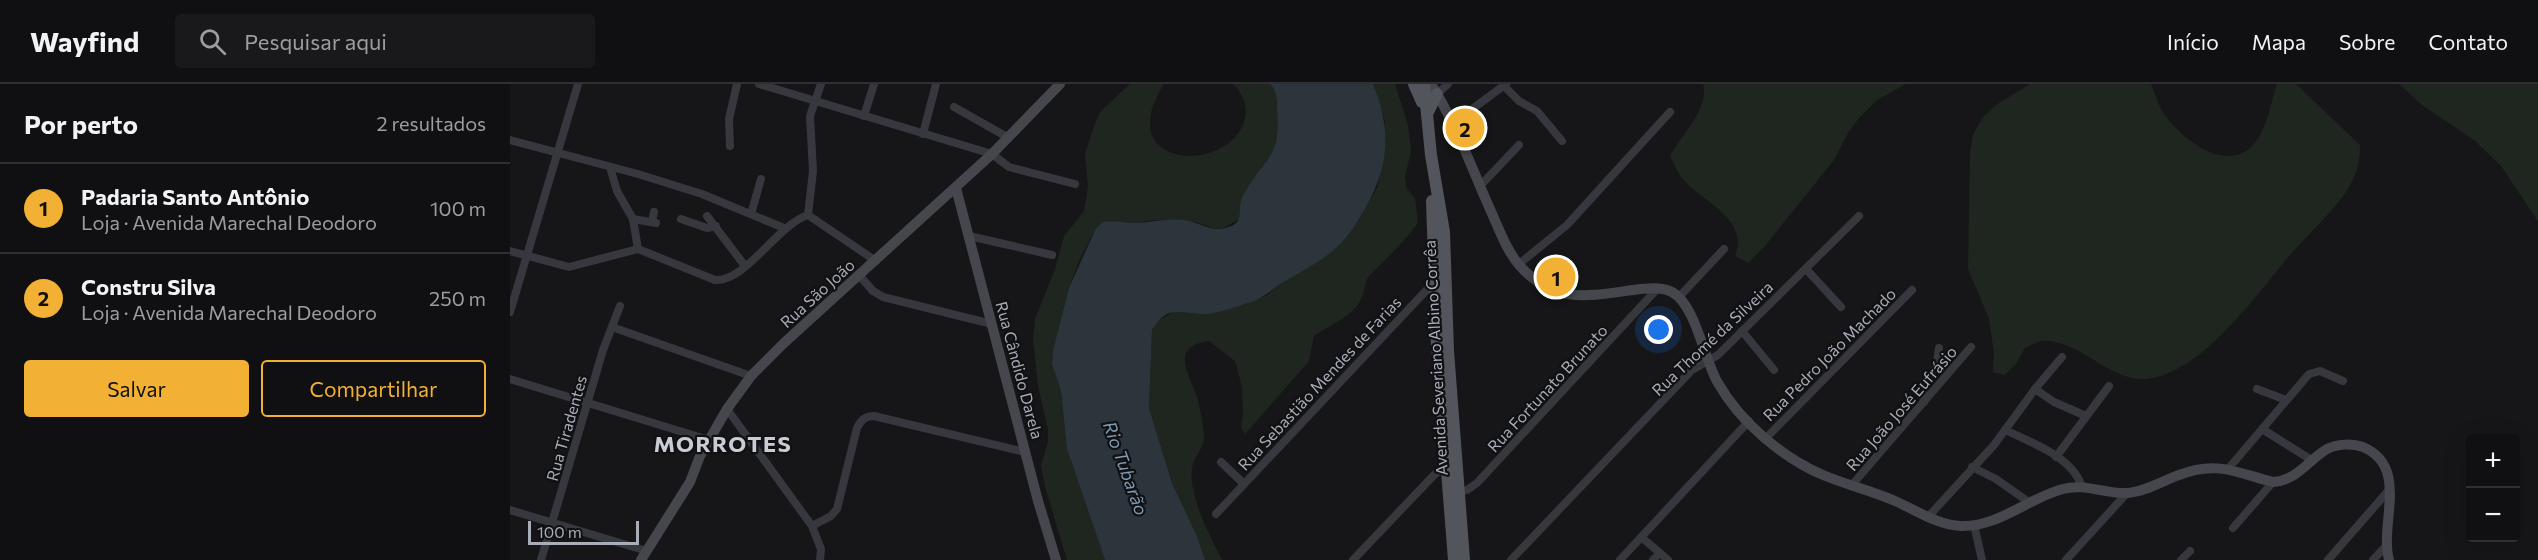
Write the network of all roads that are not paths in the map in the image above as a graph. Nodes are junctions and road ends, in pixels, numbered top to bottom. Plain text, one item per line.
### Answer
1 (578, 84) edge
2 (737, 84) edge
3 (759, 84) edge
4 (821, 84) edge
5 (874, 84) edge
6 (936, 84) edge
7 (1060, 84) edge
8 (1414, 84) edge
9 (1424, 84) edge
10 (1448, 84) edge
11 (1505, 85) edge
12 (1435, 88) edge
13 (816, 101) junction
14 (954, 107) dead end
15 (1670, 112) dead end
16 (1426, 115) junction
17 (864, 116) junction
18 (1452, 124) junction
19 (923, 134) junction
20 (1009, 138) junction
21 (510, 140) edge
22 (1562, 141) dead end
23 (1519, 145) dead end
24 (730, 147) dead end
25 (557, 154) junction
26 (992, 154) junction
27 (610, 167) junction
28 (761, 179) dead end
29 (1075, 184) dead end
30 (1480, 186) junction
31 (956, 188) junction
32 (654, 212) dead end
33 (751, 214) junction
34 (808, 215) junction
35 (707, 216) dead end
36 (1859, 216) dead end
37 (633, 219) junction
38 (681, 219) dead end
39 (716, 226) junction
40 (784, 228) junction
41 (969, 236) junction
42 (638, 249) junction
43 (1724, 249) dead end
44 (510, 251) edge
45 (1052, 255) dead end
46 (526, 256) junction
47 (876, 261) junction
48 (1519, 264) junction
49 (745, 266) junction
50 (1806, 269) junction
51 (859, 275) junction
52 (1440, 279) junction
53 (1658, 288) junction
54 (1912, 290) dead end
55 (1679, 297) junction
56 (620, 306) dead end
57 (1841, 307) dead end
58 (510, 312) edge
59 (992, 324) junction
60 (612, 327) junction
61 (1742, 331) junction
62 (1939, 348) dead end
63 (1971, 348) dead end
64 (2062, 357) dead end
65 (1708, 361) junction
66 (1774, 370) dead end
67 (751, 376) junction
68 (510, 379) edge
69 (2343, 381) dead end
70 (2109, 386) dead end
71 (2035, 389) junction
72 (2257, 389) dead end
73 (2286, 400) junction
74 (1924, 402) junction
75 (587, 403) junction
76 (727, 409) junction
77 (2086, 416) junction
78 (1749, 421) junction
79 (2262, 429) junction
80 (2005, 430) junction
81 (1766, 438) junction
82 (709, 440) junction
83 (1025, 452) junction
84 (2056, 457) junction
85 (2313, 461) junction
86 (1221, 462) dead end
87 (1452, 463) junction
88 (1972, 467) junction
89 (2228, 469) junction
90 (2273, 482) junction
91 (1244, 484) junction
92 (1851, 486) junction
93 (2082, 487) junction
94 (2390, 488) junction
95 (1454, 493) junction
96 (2127, 493) junction
97 (2030, 503) junction
98 (510, 510) edge
99 (1216, 514) dead end
100 (1928, 517) junction
101 (552, 523) junction
102 (812, 525) junction
103 (1974, 525) junction
104 (2233, 528) dead end
105 (1641, 537) junction
106 (2386, 546) junction
107 (2190, 551) dead end
108 (1660, 553) junction
109 (644, 555) edge
110 (541, 560) edge
111 (820, 560) edge
112 (1056, 560) edge
113 (1353, 560) edge
114 (1454, 560) edge
115 (1464, 560) edge
116 (1511, 560) edge
117 (1620, 560) edge
118 (1653, 560) edge
119 (1668, 560) edge
120 (1982, 560) edge
121 (2066, 560) edge
122 (2181, 560) edge
123 (2328, 560) edge
124 (2373, 560) edge
125 (2389, 560) edge

1 - 25 street
2 - 24 street
3 - 13 street
4 - 13 street
5 - 17 street
6 - 19 street
7 - 20 street, Rua São João
8 - 16 main road, Avenida Severiano Albino Corrêa
9 - 16 main road, Avenida Severiano Albino Corrêa
10 - 12 street
11 - 18 street
11 - 22 street
12 - 16 main road
12 - 18 street
13 - 17 street
13 - 34 street
14 - 20 street
15 - 48 street
16 - 52 main road, Avenida Severiano Albino Corrêa
17 - 19 street
18 - 30 street
19 - 26 street
20 - 26 street, Rua São João
21 - 25 street
23 - 30 street
25 - 27 street
25 - 46 street
26 - 29 street
26 - 31 street, Rua São João
27 - 33 street
27 - 37 street
28 - 33 street
30 - 48 street
31 - 41 street, Rua Cândido Darela
31 - 47 street, Rua São João
32 - 37 street
33 - 40 street
34 - 40 street
34 - 47 street
35 - 39 street
36 - 50 street, Rua Thomé da Silveira
37 - 42 street
38 - 39 street
39 - 49 street
40 - 49 street
41 - 45 street
41 - 59 street, Rua Cândido Darela
42 - 46 street
42 - 49 street
43 - 55 street
44 - 46 street
46 - 58 street
47 - 51 street, Rua São João
48 - 53 street
50 - 57 street
50 - 61 street, Rua Thomé da Silveira
51 - 59 street
51 - 67 street, Rua São João
52 - 87 main road, Avenida Severiano Albino Corrêa
52 - 91 street, Rua Sebastião Mendes de Farias
53 - 55 street
53 - 95 street, Rua Fortunato Brunato
54 - 81 street, Rua Pedro João Machado
55 - 65 street
56 - 60 street, Rua Tiradentes
59 - 83 street, Rua Cândido Darela
60 - 67 street
60 - 75 street, Rua Tiradentes
61 - 65 street, Rua Thomé da Silveira
61 - 66 street
62 - 74 street
63 - 74 street, Rua João José Eufrásio
64 - 71 street
65 - 78 street
65 - 116 street, Rua Thomé da Silveira
67 - 76 street, Rua São João
68 - 75 street
69 - 73 street
70 - 77 street
71 - 77 street
71 - 80 street
72 - 73 street
73 - 79 street
74 - 92 street, Rua João José Eufrásio
75 - 82 street
75 - 101 street, Rua Tiradentes
76 - 82 street, Rua São João
76 - 102 street
77 - 84 street
78 - 81 street
78 - 105 street
79 - 85 street
79 - 89 street
80 - 84 street
80 - 88 street
81 - 92 street
82 - 109 street, Rua São João
83 - 102 street
83 - 112 street, Rua Cândido Darela
84 - 93 street
85 - 90 street
85 - 94 street
86 - 91 street
87 - 95 main road, Avenida Severiano Albino Corrêa
87 - 113 street
88 - 97 street
88 - 100 street
89 - 90 street
89 - 96 street
90 - 104 street
91 - 99 street, Rua Sebastião Mendes de Farias
92 - 100 street
93 - 96 street
93 - 97 street
94 - 106 street
94 - 123 street
95 - 114 main road, Avenida Severiano Albino Corrêa
95 - 115 main road, Avenida Severiano Albino Corrêa
96 - 121 street
97 - 103 street
98 - 101 street
100 - 103 street
101 - 109 street
101 - 110 street, Rua Tiradentes
102 - 111 street
103 - 120 street
105 - 108 street
105 - 117 street
106 - 124 street
106 - 125 street
107 - 122 street
108 - 118 street
108 - 119 street

